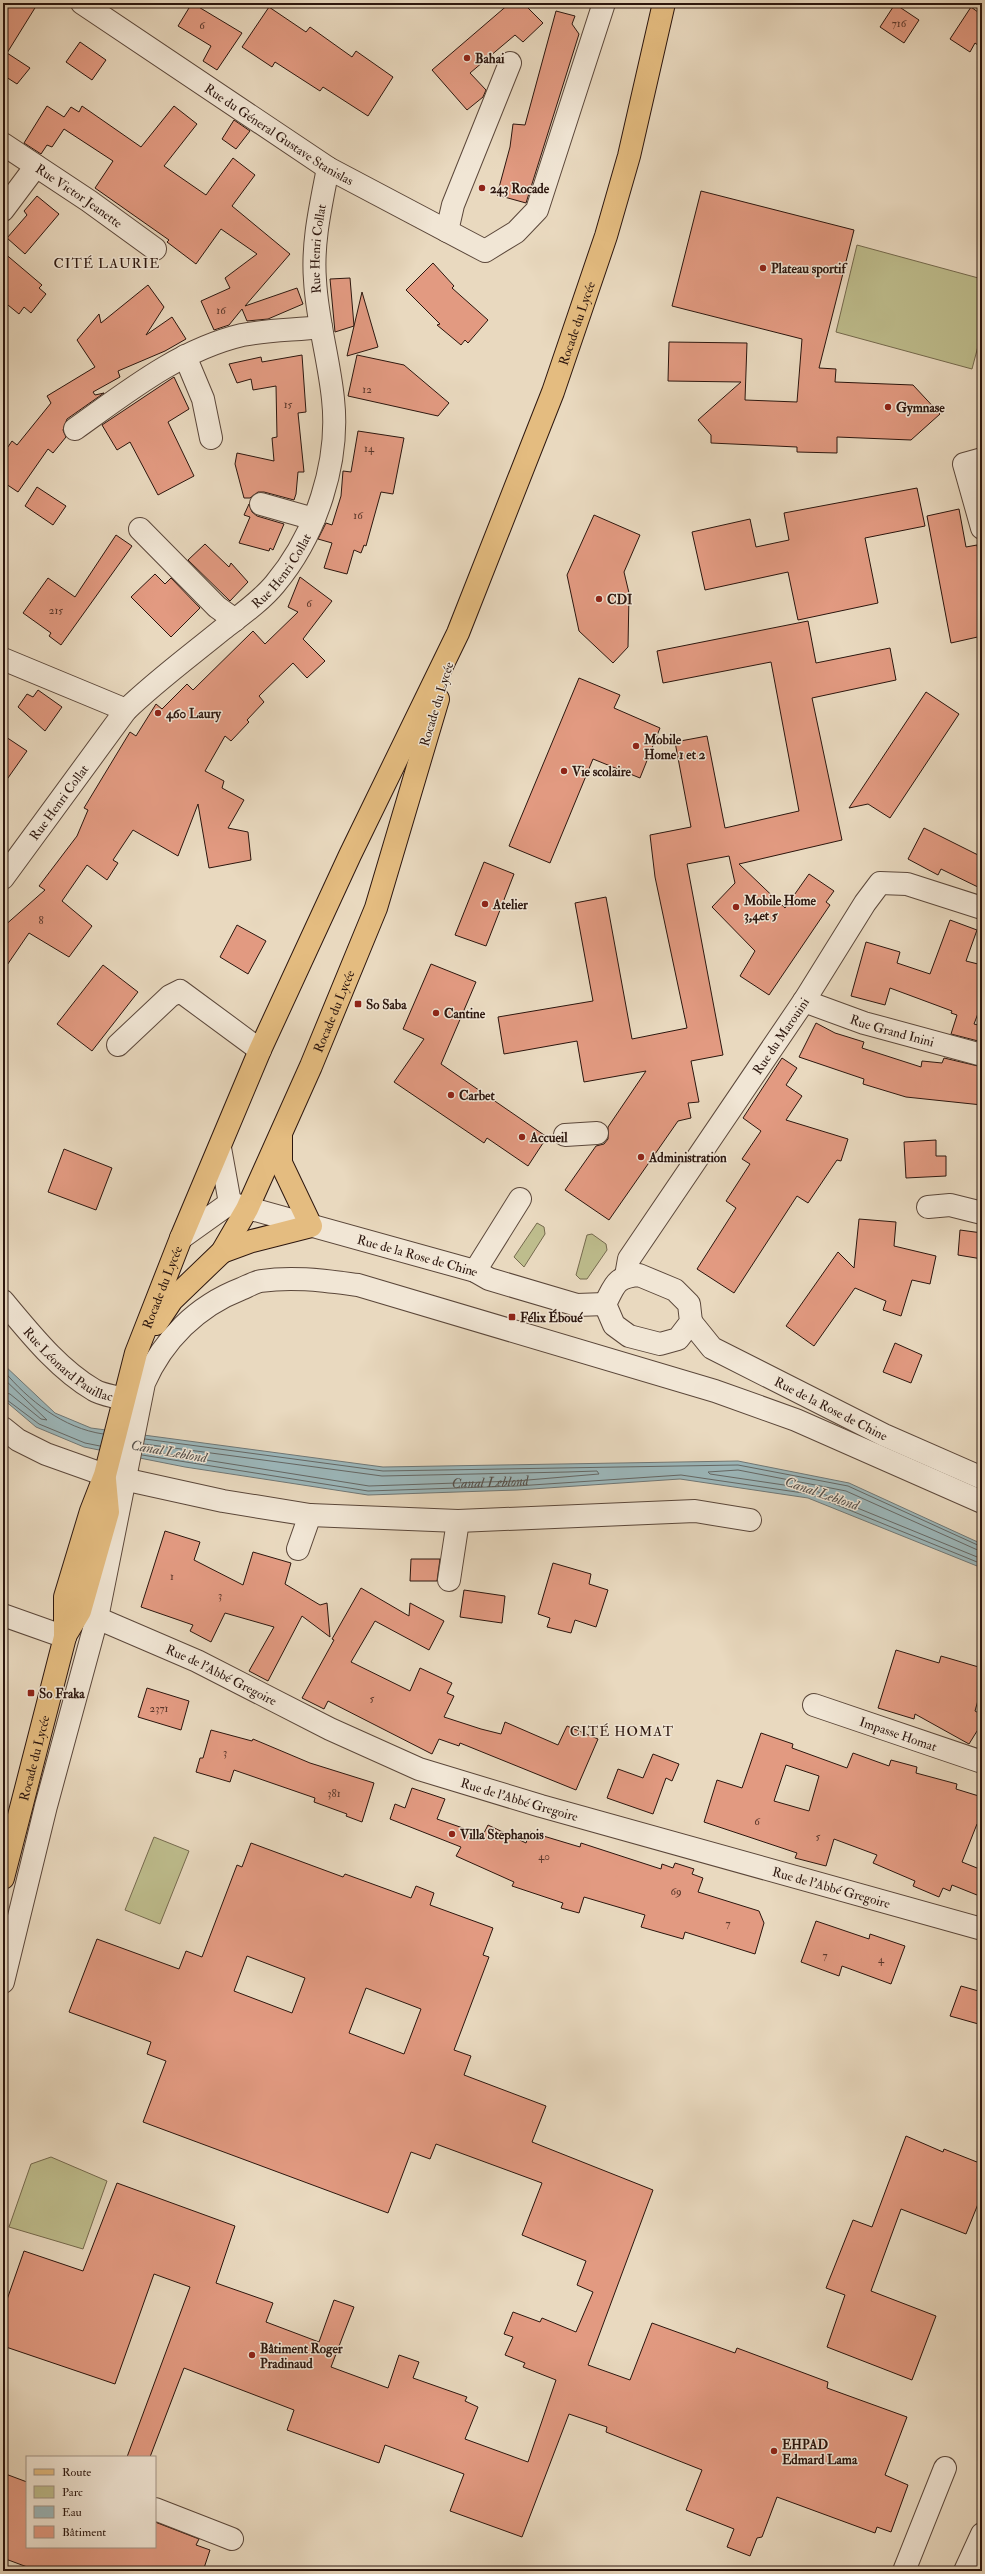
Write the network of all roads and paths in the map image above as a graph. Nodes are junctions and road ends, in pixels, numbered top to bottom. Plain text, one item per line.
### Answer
1 (82, 3) edge
2 (604, 3) edge
3 (664, 3) edge
4 (510, 63) dead end
5 (3, 144) edge
6 (36, 166) junction
7 (328, 168) junction
8 (3, 210) edge
9 (446, 231) junction
10 (155, 249) dead end
11 (321, 327) junction
12 (185, 356) junction
13 (75, 429) dead end
14 (211, 438) dead end
15 (982, 459) edge
16 (261, 504) dead end
17 (314, 519) junction
18 (982, 528) edge
19 (140, 530) dead end
20 (234, 620) junction
21 (458, 632) junction
22 (3, 659) edge
23 (126, 710) junction
24 (3, 878) edge
25 (982, 908) edge
26 (804, 1001) junction
27 (118, 1045) dead end
28 (260, 1050) junction
29 (982, 1055) edge
30 (281, 1130) junction
31 (598, 1133) dead end
32 (565, 1135) dead end
33 (220, 1148) junction
34 (520, 1199) dead end
35 (239, 1206) junction
36 (928, 1206) dead end
37 (982, 1213) edge
38 (311, 1226) junction
39 (181, 1238) junction
40 (222, 1252) junction
41 (475, 1271) junction
42 (626, 1276) junction
43 (3, 1302) edge
44 (604, 1304) junction
45 (691, 1322) junction
46 (136, 1353) junction
47 (126, 1410) junction
48 (3, 1428) edge
49 (105, 1475) junction
50 (127, 1475) junction
51 (982, 1478) edge
52 (982, 1502) edge
53 (91, 1511) junction
54 (310, 1515) junction
55 (750, 1520) dead end
56 (458, 1521) junction
57 (298, 1549) dead end
58 (449, 1580) dead end
59 (3, 1615) edge
60 (88, 1615) junction
61 (65, 1637) junction
62 (814, 1705) dead end
63 (982, 1762) edge
64 (3, 1878) edge
65 (982, 1929) edge
66 (3, 1982) edge
67 (945, 2468) dead end
68 (156, 2509) edge
69 (232, 2539) dead end
70 (980, 2541) edge
71 (904, 2571) edge
72 (965, 2571) edge

1 - 7 street, Rue du Géneral Gustave Stanislas
2 - 9 street, Rue du Géneral Gustave Stanislas
3 - 21 main road, Rocade du Lycée
4 - 9 street
5 - 6 street, Rue Victor Jeanette
6 - 8 street
6 - 10 street, Rue Victor Jeanette
7 - 9 street, Rue du Géneral Gustave Stanislas
7 - 11 street, Rue Henri Collat
11 - 12 street
11 - 17 street, Rue Henri Collat
12 - 13 street
12 - 14 street
15 - 18 street
16 - 17 street
17 - 20 street, Rue Henri Collat
19 - 20 street
20 - 23 street, Rue Henri Collat
21 - 28 main road, Rocade du Lycée
21 - 30 main road, Rocade du Lycée
22 - 23 street
23 - 24 street, Rue Henri Collat
25 - 26 street, Rue du Marouini
26 - 29 street, Rue Grand Inini
26 - 42 street, Rue du Marouini
27 - 28 street
28 - 33 main road, Rocade du Lycée
30 - 35 main road, Rocade du Lycée
30 - 38 main road
31 - 32 street
33 - 35 street
33 - 39 main road, Rocade du Lycée
34 - 41 street
35 - 38 street, Rue de la Rose de Chine
35 - 39 street
35 - 40 main road, Rocade du Lycée
36 - 37 street
38 - 40 main road
38 - 41 street, Rue de la Rose de Chine
39 - 46 main road, Rocade du Lycée
40 - 46 main road, Rocade du Lycée
41 - 44 street, Rue de la Rose de Chine
42 - 44 street
42 - 45 street
43 - 47 street, Rue Léonard Pauillac
44 - 45 street
45 - 51 street, Rue de la Rose de Chine
46 - 47 main road, Rocade du Lycée
47 - 49 main road, Rocade du Lycée
47 - 50 street
47 - 52 street
48 - 49 street
49 - 50 street
49 - 53 main road, Rocade du Lycée
49 - 60 main road, Rocade du Lycée
50 - 54 street
50 - 60 street
53 - 60 main road
53 - 61 main road, Rocade du Lycée
54 - 56 street
54 - 57 street
55 - 56 street
56 - 58 street
59 - 61 street
60 - 61 main road, Rocade du Lycée
60 - 65 street, Rue de l'Abbé Gregoire
60 - 66 street
61 - 64 main road, Rocade du Lycée
62 - 63 street, Impasse Homat
67 - 71 street
68 - 69 street
70 - 72 street

